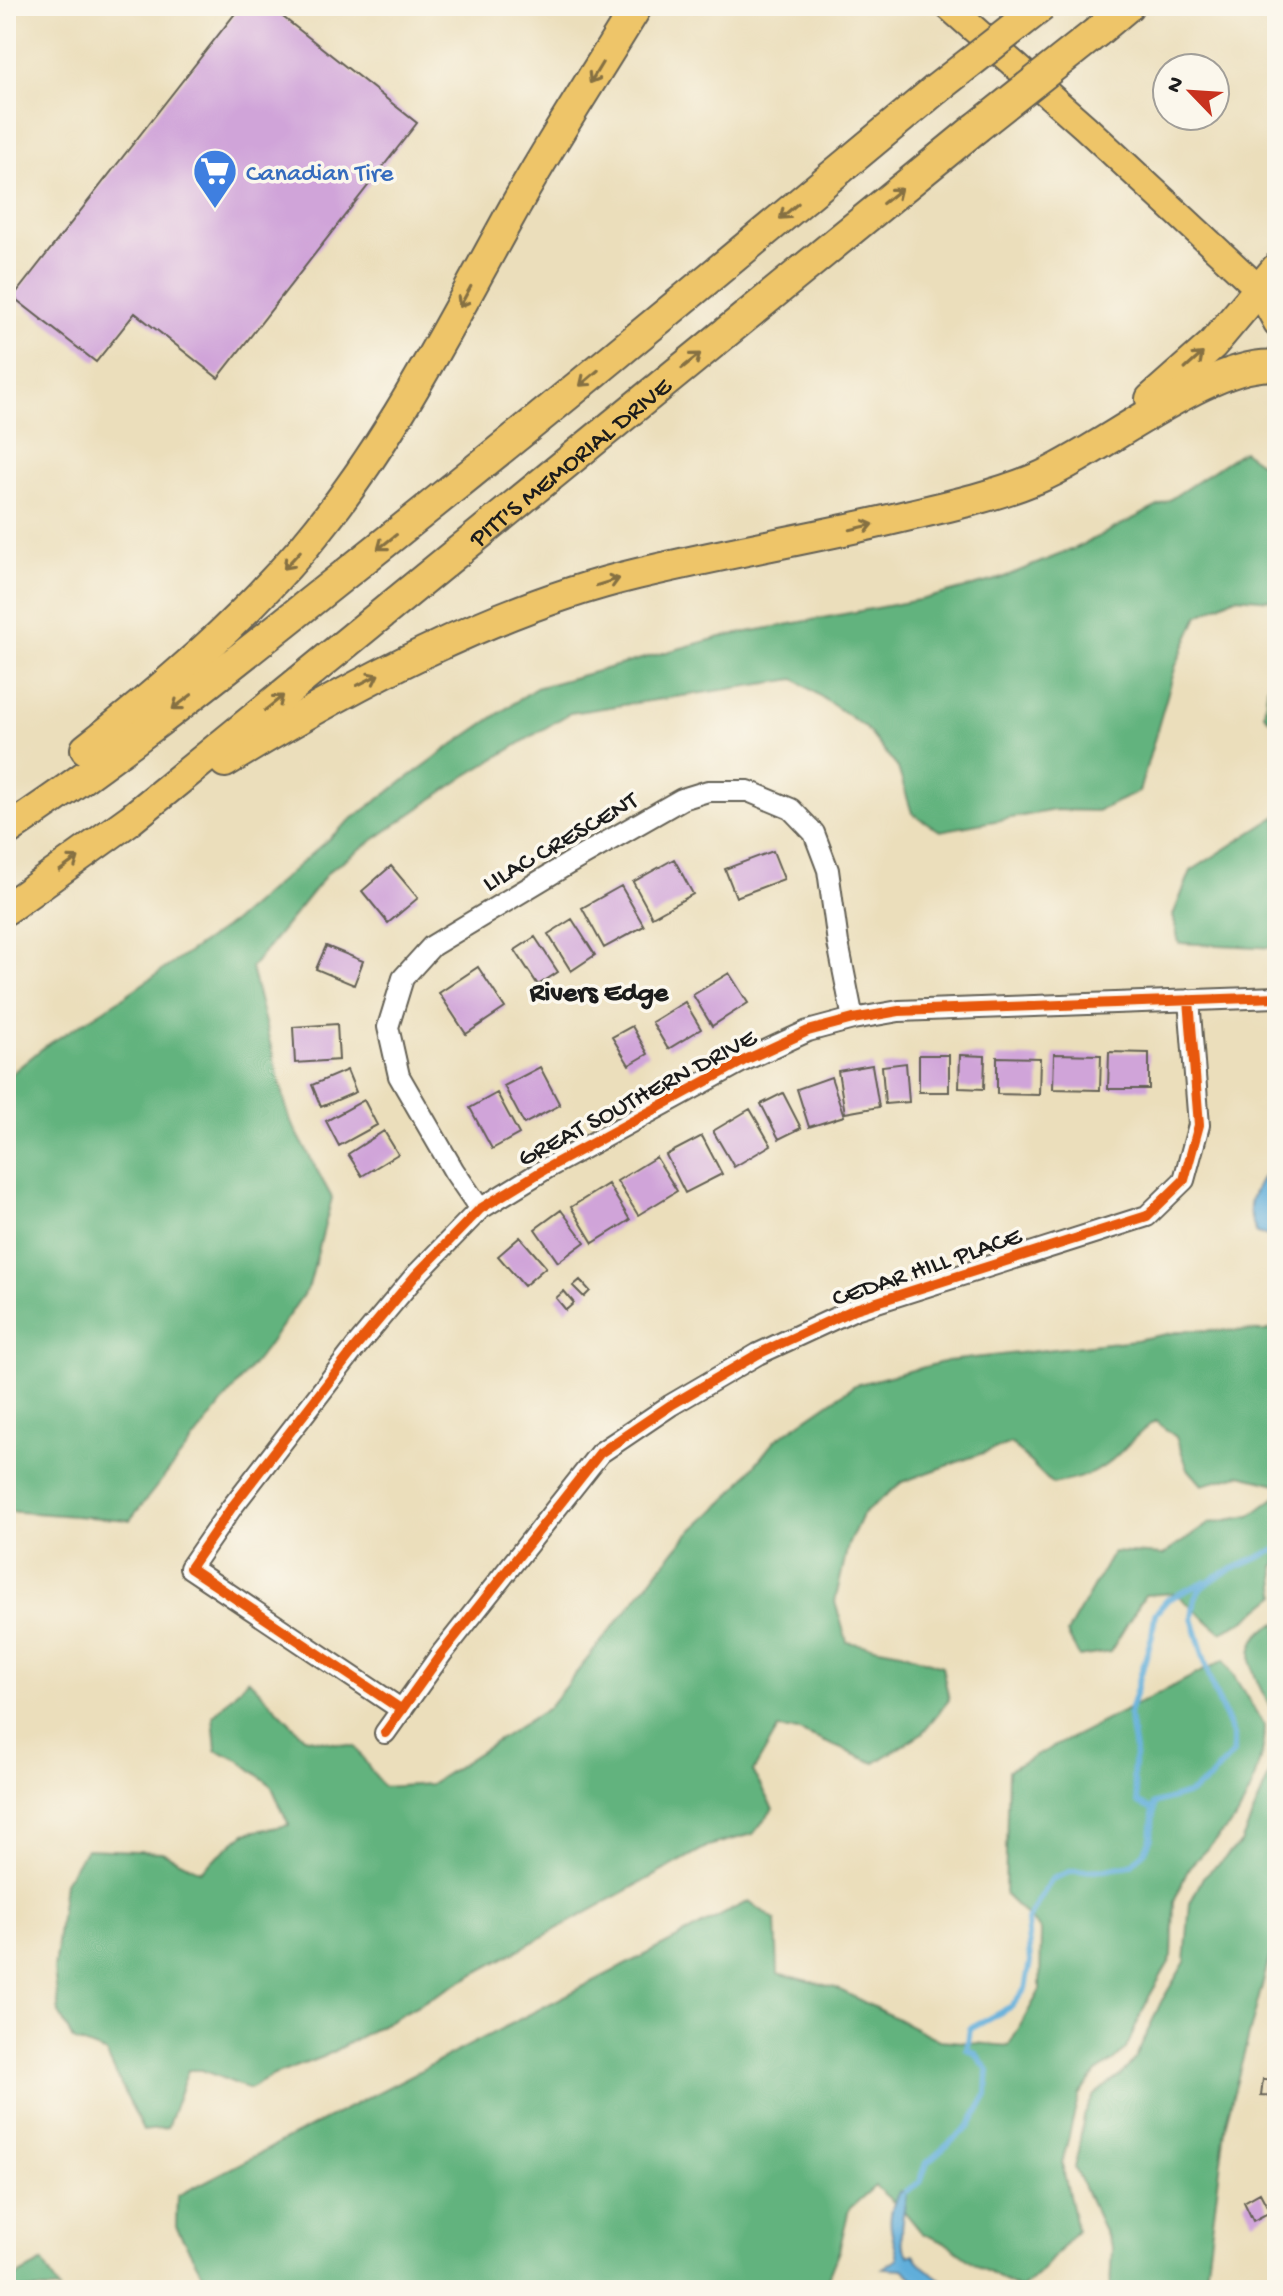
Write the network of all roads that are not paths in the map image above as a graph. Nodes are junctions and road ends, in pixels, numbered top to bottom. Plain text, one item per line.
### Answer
1 (637, 6) edge
2 (948, 6) edge
3 (1042, 6) edge
4 (1128, 6) edge
5 (1271, 284) edge
6 (1277, 323) edge
7 (1277, 366) edge
8 (1093, 448) junction
9 (6, 812) edge
10 (131, 819) junction
11 (6, 831) edge
12 (6, 909) edge
13 (1277, 997) edge
14 (1189, 1000) junction
15 (853, 1019) junction
16 (480, 1209) junction
17 (402, 1710) junction
18 (385, 1733) dead end

1 -> 9 highway
2 - 5 main road
3 -> 11 highway, PITT'S MEMORIAL DRIVE, bridge
10 -> 4 highway, PITT'S MEMORIAL DRIVE, bridge
5 - 6 main road
8 -> 5 highway
7 - 8 highway
10 -> 8 highway
12 -> 10 highway, PITT'S MEMORIAL DRIVE
13 - 14 street, GREAT SOUTHERN DRIVE
14 - 15 street, GREAT SOUTHERN DRIVE
14 - 17 street, CEDAR HILL PLACE
15 - 16 street, GREAT SOUTHERN DRIVE
15 - 16 street, LILAC CRESCENT
16 - 17 street, GREAT SOUTHERN DRIVE
17 - 18 street, CEDAR HILL PLACE

